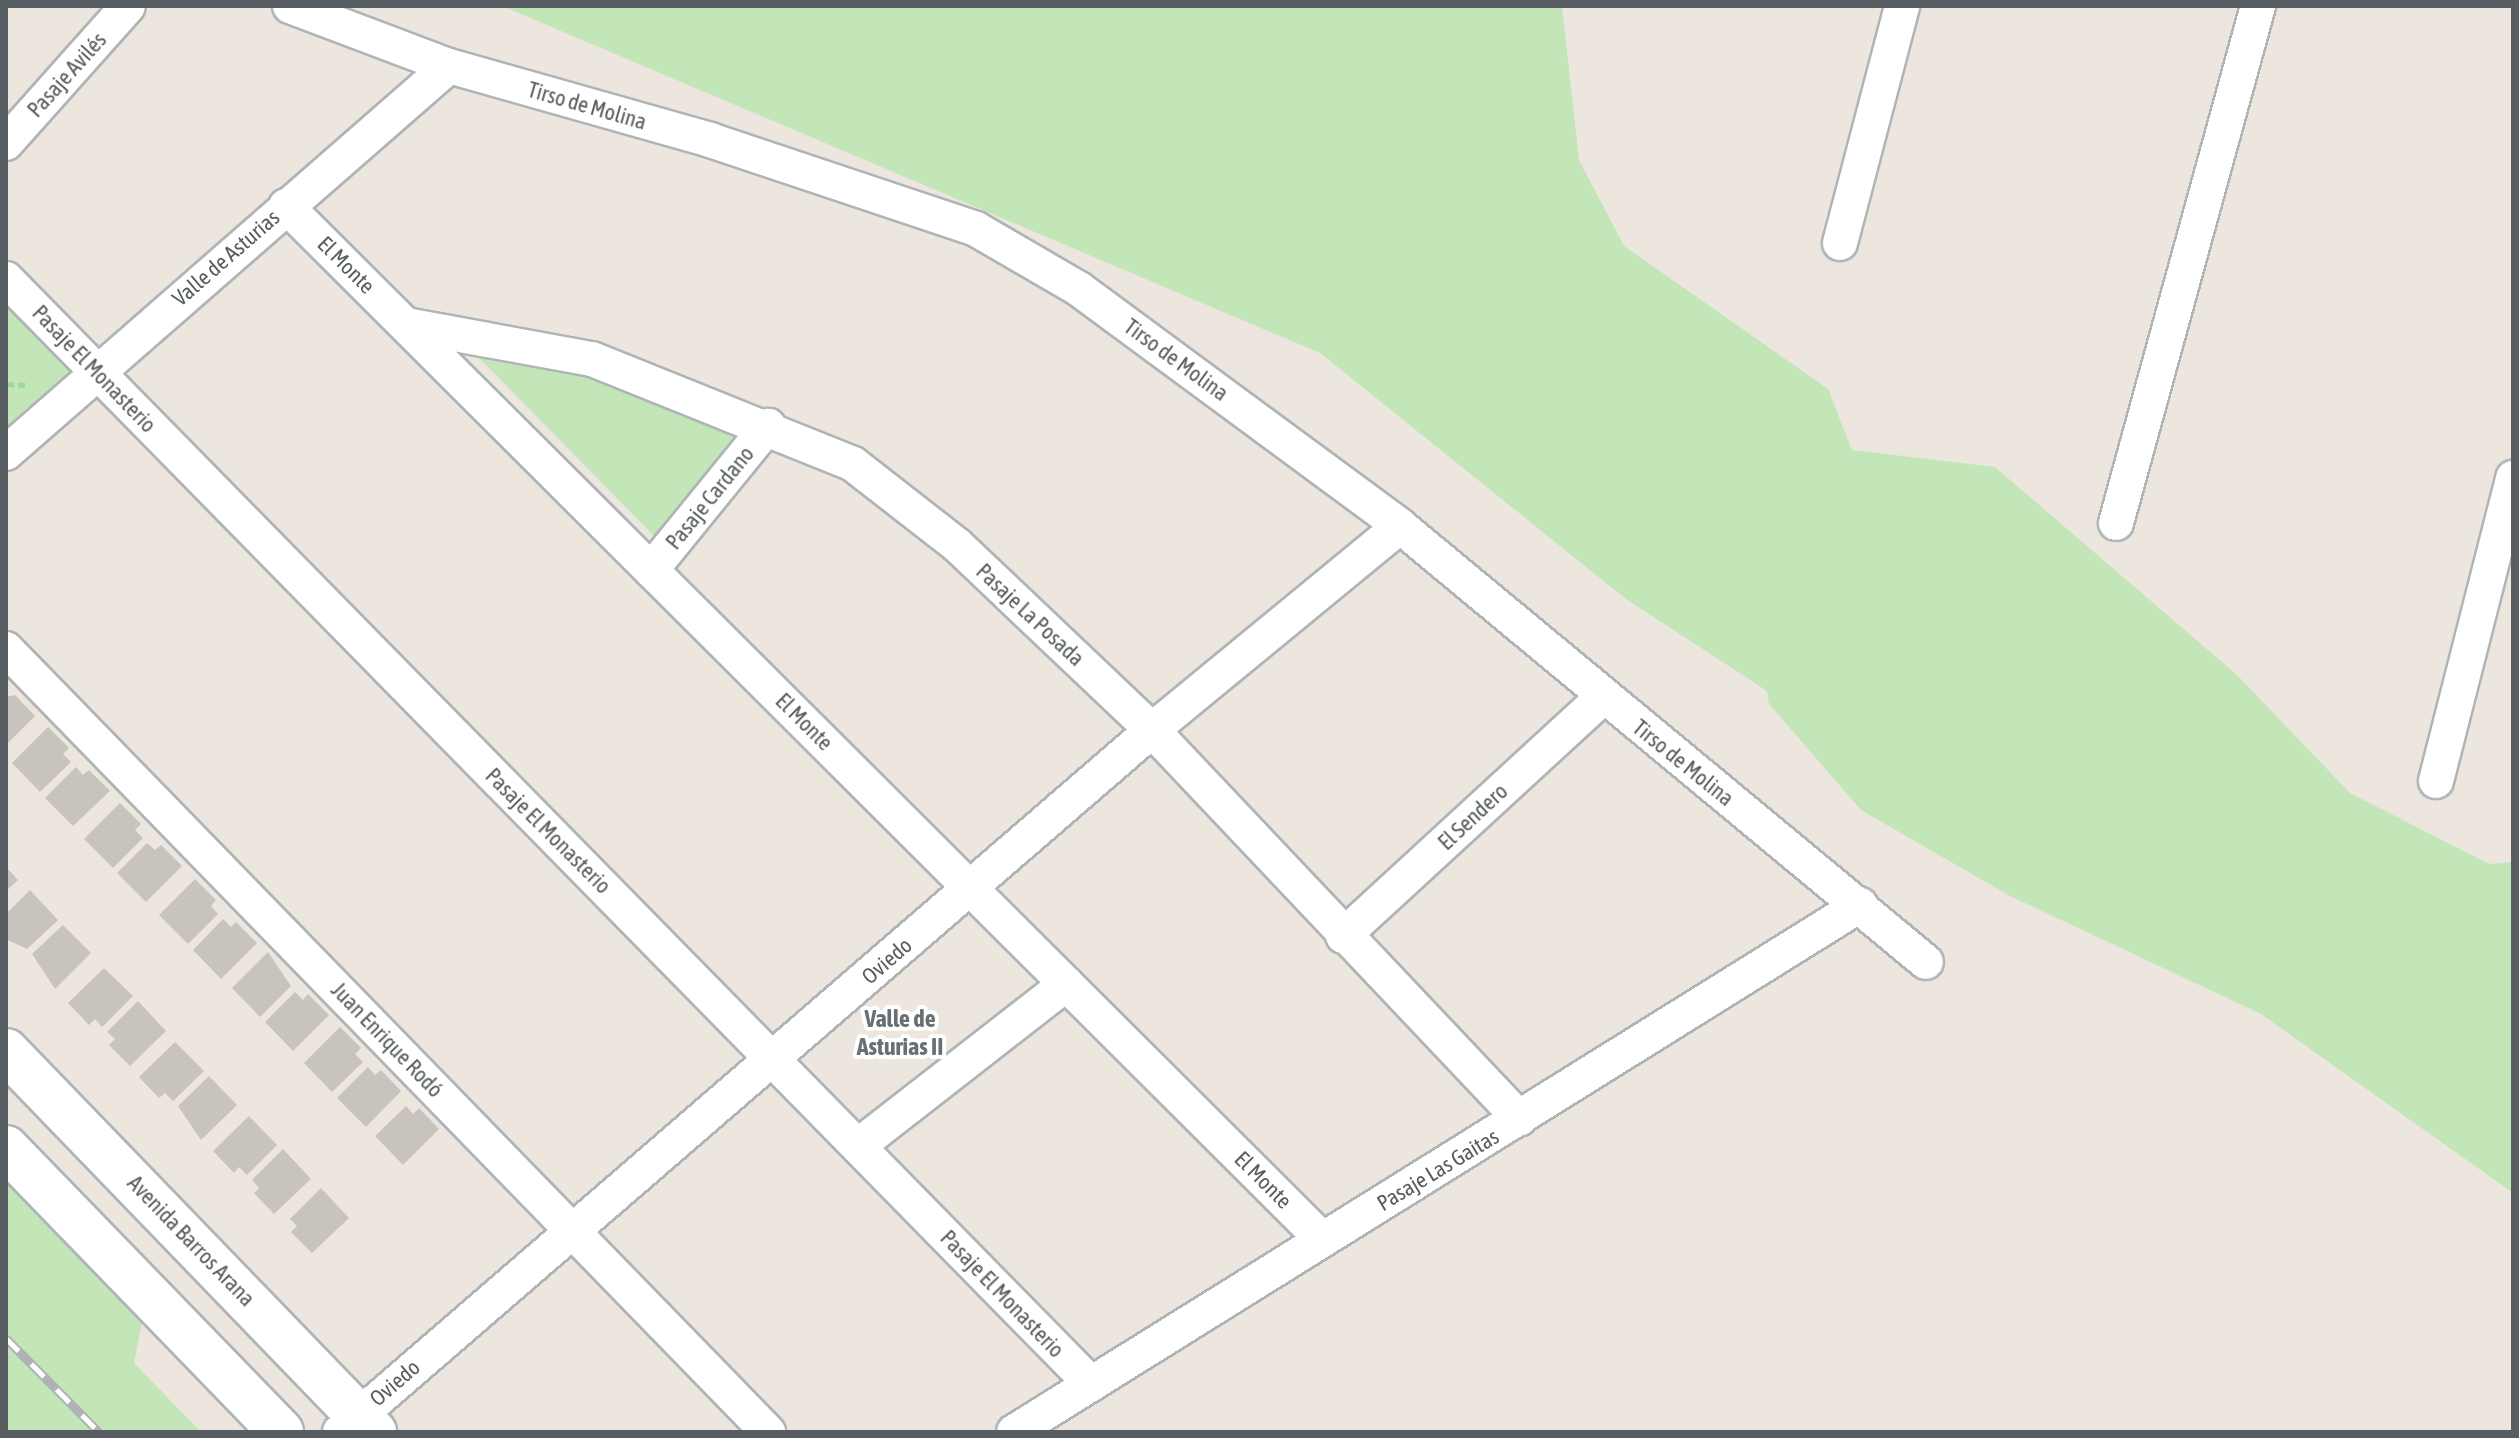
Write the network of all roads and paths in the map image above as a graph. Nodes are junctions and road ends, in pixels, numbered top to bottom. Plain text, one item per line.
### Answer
1 (128, 6) edge
2 (290, 6) edge
3 (1902, 6) edge
4 (2258, 6) edge
5 (449, 66) junction
6 (6, 143) edge
7 (286, 206) junction
8 (1840, 243) dead end
9 (6, 279) edge
10 (406, 325) junction
11 (97, 372) junction
12 (768, 426) junction
13 (6, 453) edge
14 (2513, 478) edge
15 (2116, 523) dead end
16 (1400, 526) junction
17 (651, 570) junction
18 (6, 649) edge
19 (1602, 698) junction
20 (1152, 730) junction
21 (2436, 781) dead end
22 (971, 889) junction
23 (1860, 905) junction
24 (1343, 936) junction
25 (1926, 962) dead end
26 (1066, 984) junction
27 (6, 1051) edge
28 (772, 1059) junction
29 (1520, 1119) junction
30 (858, 1146) junction
31 (6, 1148) edge
32 (572, 1231) junction
33 (1323, 1240) junction
34 (1091, 1384) junction
35 (358, 1426) edge
36 (281, 1432) edge
37 (768, 1432) edge
38 (1014, 1432) edge

1 - 6 street, Pasaje Avilés
2 - 5 street, Tirso de Molina
3 - 8 street
4 - 15 street
5 - 7 street, Valle de Asturias
5 - 16 street, Tirso de Molina
7 - 10 street, El Monte
7 - 11 street, Valle de Asturias
9 - 11 street, Pasaje El Monasterio
10 - 12 street, Pasaje La Posada
10 - 17 street, El Monte
11 - 13 street, Valle de Asturias
11 - 28 street, Pasaje El Monasterio
12 - 17 street, Pasaje Cardano
12 - 20 street, Pasaje La Posada
14 - 21 street
16 - 19 street, Tirso de Molina
16 - 20 street, Oviedo
17 - 22 street, El Monte
18 - 32 street, Juan Enrique Rodó
19 - 23 street, Tirso de Molina
19 - 24 street, El Sendero
20 - 22 street, Oviedo
20 - 24 street, Pasaje La Posada
22 - 26 street, El Monte
22 - 28 street, Oviedo
23 - 25 street, Tirso de Molina
23 - 29 street, Pasaje Las Gaitas
24 - 29 street, Pasaje La Posada
26 - 30 street
26 - 33 street, El Monte
27 - 35 main road, Avenida Barros Arana
28 - 30 street, Pasaje El Monasterio
28 - 32 street, Oviedo
29 - 33 street, Pasaje Las Gaitas
30 - 34 street, Pasaje El Monasterio
31 - 36 main road
32 - 35 street, Oviedo
32 - 37 street, Juan Enrique Rodó
33 - 34 street, Pasaje Las Gaitas
34 - 38 street, Pasaje Las Gaitas

